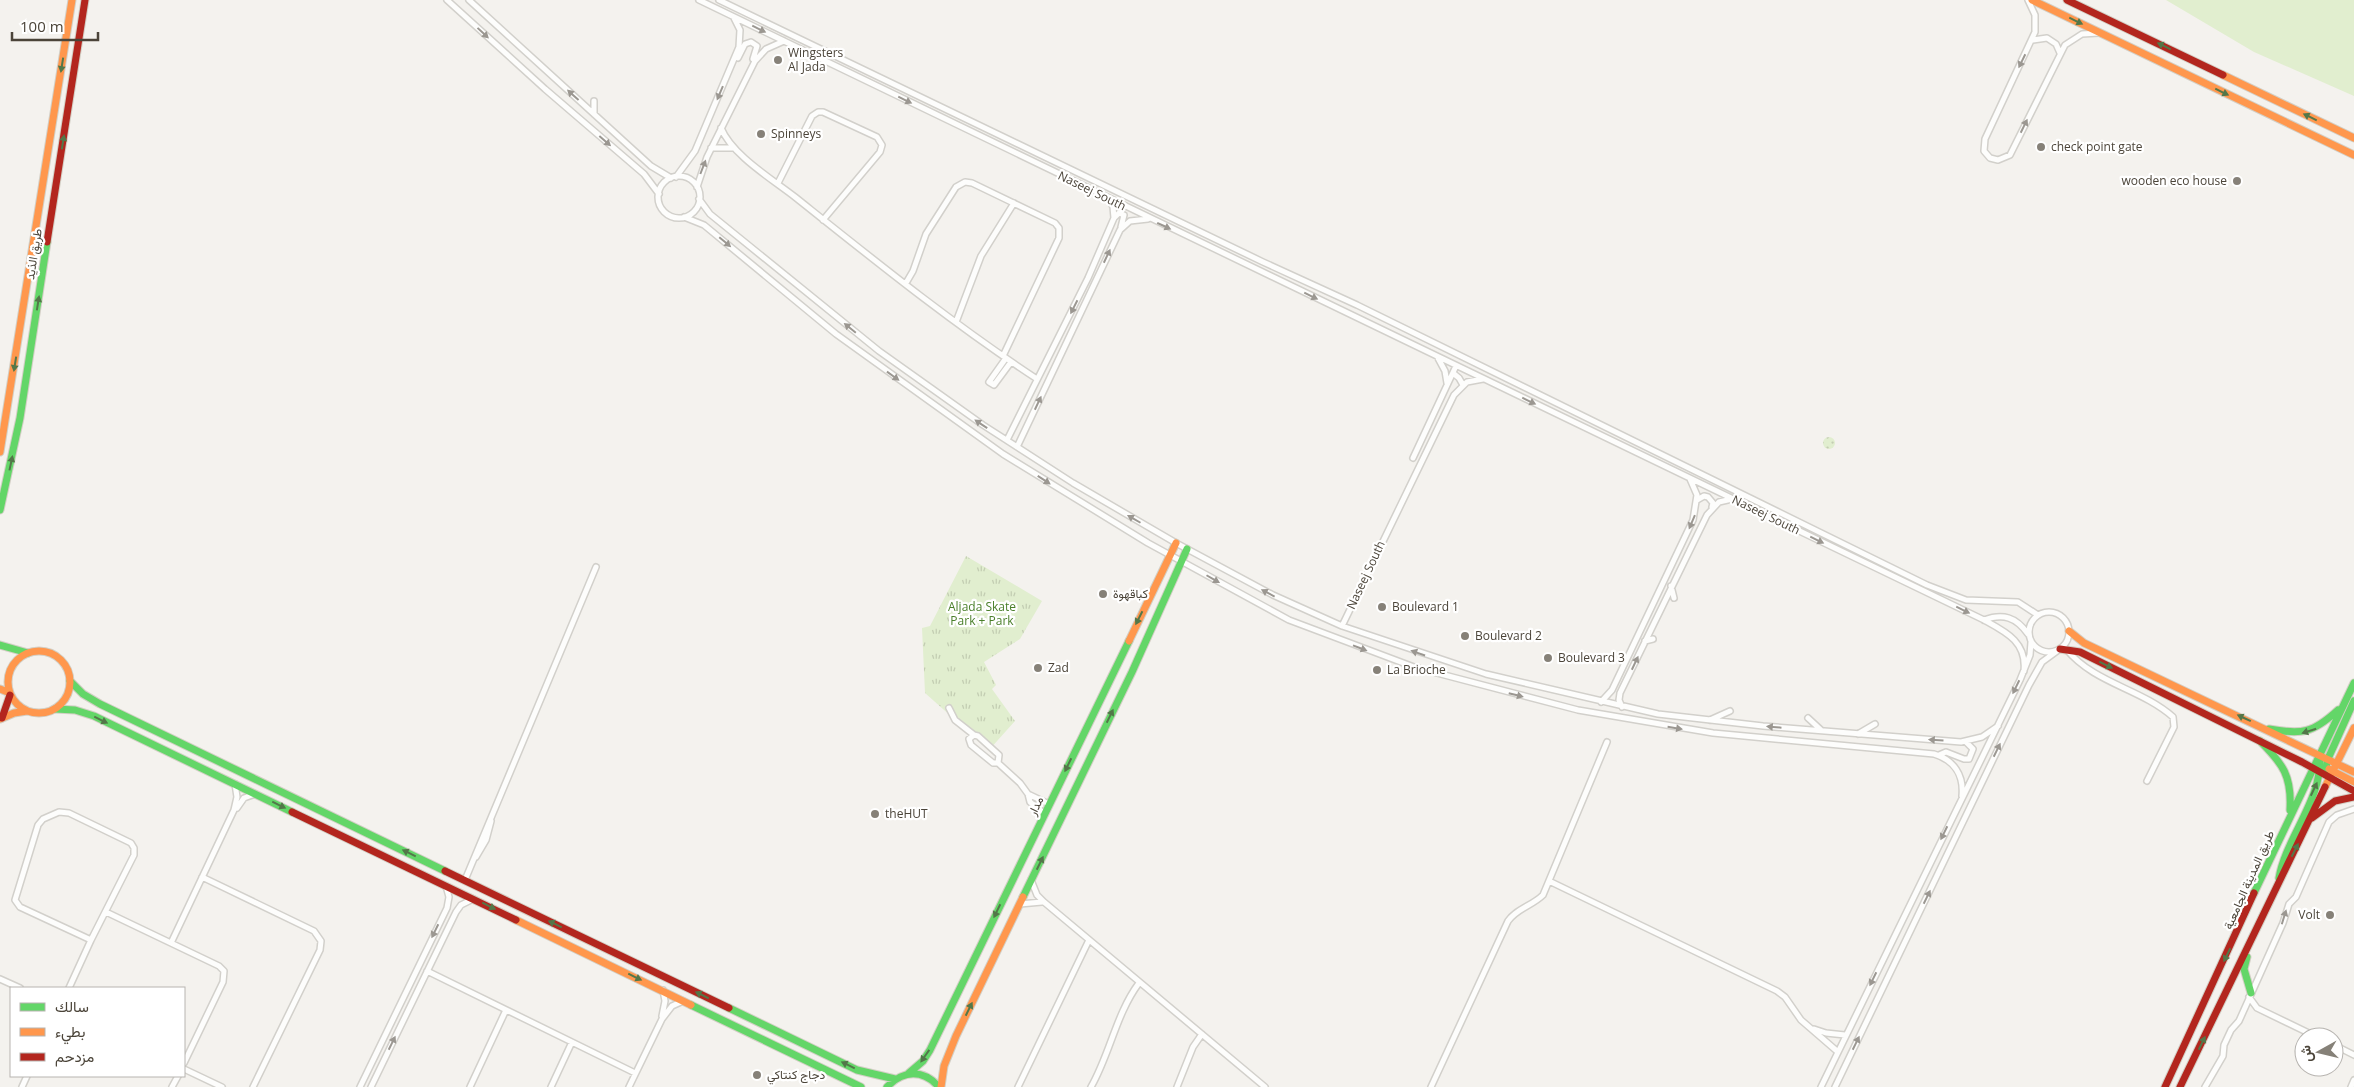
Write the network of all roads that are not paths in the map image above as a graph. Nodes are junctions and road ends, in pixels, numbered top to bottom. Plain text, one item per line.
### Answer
1 (72, 0) edge
2 (86, 0) edge
3 (447, 0) edge
4 (469, 0) edge
5 (699, 0) edge
6 (719, 0) edge
7 (2028, 0) edge
8 (2032, 0) edge
9 (2067, 0) edge
10 (732, 16) junction
11 (2102, 34) junction
12 (2033, 40) junction
13 (784, 41) junction
14 (2060, 53) junction
15 (731, 67) junction
16 (751, 69) junction
17 (594, 101) dead end
18 (594, 114) junction
19 (721, 128) junction
20 (2354, 138) edge
21 (711, 148) junction
22 (733, 148) junction
23 (2354, 155) edge
24 (673, 178) junction
25 (778, 183) junction
26 (697, 187) junction
27 (658, 194) junction
28 (700, 199) junction
29 (1109, 199) junction
30 (1014, 203) junction
31 (684, 217) junction
32 (1114, 218) junction
33 (823, 220) junction
34 (1150, 220) junction
35 (1121, 227) junction
36 (906, 284) junction
37 (956, 322) junction
38 (1436, 356) junction
39 (1006, 358) junction
40 (1456, 366) junction
41 (1453, 373) junction
42 (1038, 379) junction
43 (1485, 380) junction
44 (1448, 384) junction
45 (1463, 385) junction
46 (1007, 440) junction
47 (1017, 447) junction
48 (0, 452) edge
49 (1413, 458) dead end
50 (1688, 477) junction
51 (1732, 499) junction
52 (1698, 500) junction
53 (1712, 508) junction
54 (0, 510) edge
55 (1176, 543) junction
56 (1187, 549) junction
57 (1171, 555) junction
58 (1181, 561) junction
59 (596, 567) dead end
60 (1671, 586) junction
61 (1674, 598) dead end
62 (2038, 615) junction
63 (1984, 620) junction
64 (1342, 626) junction
65 (2069, 631) junction
66 (2029, 635) junction
67 (1653, 639) dead end
68 (1645, 641) junction
69 (2031, 642) junction
70 (0, 645) edge
71 (2061, 650) junction
72 (28, 653) junction
73 (2024, 671) junction
74 (70, 681) junction
75 (2354, 683) edge
76 (0, 689) edge
77 (1611, 693) junction
78 (10, 694) junction
79 (1619, 697) junction
80 (2354, 701) edge
81 (1601, 702) junction
82 (1622, 707) junction
83 (2342, 707) junction
84 (949, 708) dead end
85 (55, 709) junction
86 (27, 711) junction
87 (1730, 711) dead end
88 (1, 718) edge
89 (1808, 718) dead end
90 (1709, 720) junction
91 (1875, 724) dead end
92 (1998, 726) junction
93 (2354, 728) edge
94 (2269, 729) junction
95 (1821, 731) junction
96 (1857, 734) junction
97 (974, 735) junction
98 (2260, 741) junction
99 (1608, 742) dead end
100 (1966, 742) junction
101 (1939, 755) junction
102 (2319, 755) junction
103 (2328, 759) junction
104 (998, 762) junction
105 (2336, 763) junction
106 (2312, 768) junction
107 (2325, 770) junction
108 (2354, 772) edge
109 (2329, 779) junction
110 (2147, 781) dead end
111 (2354, 782) edge
112 (235, 784) junction
113 (2354, 791) edge
114 (255, 794) junction
115 (1028, 794) junction
116 (1962, 796) junction
117 (2354, 797) edge
118 (1050, 804) junction
119 (2354, 809) edge
120 (234, 810) junction
121 (1045, 814) junction
122 (2290, 817) junction
123 (2310, 819) junction
124 (1937, 847) junction
125 (1947, 853) junction
126 (202, 877) junction
127 (465, 880) junction
128 (1031, 880) junction
129 (1549, 881) junction
130 (2279, 883) junction
131 (446, 886) junction
132 (473, 899) junction
133 (1044, 902) junction
134 (1020, 904) junction
135 (106, 912) junction
136 (91, 940) junction
137 (1089, 940) junction
138 (171, 943) junction
139 (2249, 945) junction
140 (427, 971) junction
141 (0, 979) edge
142 (1139, 983) junction
143 (18, 987) edge
144 (69, 987) edge
145 (663, 990) junction
146 (2250, 995) junction
147 (684, 1001) junction
148 (2260, 1009) junction
149 (506, 1010) junction
150 (2243, 1011) junction
151 (662, 1019) junction
152 (1808, 1027) junction
153 (2297, 1027) edge
154 (1202, 1034) junction
155 (1845, 1035) junction
156 (572, 1042) junction
157 (1838, 1052) junction
158 (185, 1061) edge
159 (185, 1069) edge
160 (635, 1073) junction
161 (909, 1073) junction
162 (894, 1079) junction
163 (2354, 1080) edge
164 (222, 1087) edge
165 (253, 1087) edge
166 (360, 1087) edge
167 (371, 1087) edge
168 (470, 1087) edge
169 (551, 1087) edge
170 (629, 1087) edge
171 (861, 1087) edge
172 (887, 1087) edge
173 (940, 1087) edge
174 (1018, 1087) edge
175 (1090, 1087) edge
176 (1177, 1087) edge
177 (1265, 1087) edge
178 (1431, 1087) edge
179 (1821, 1087) edge
180 (1835, 1087) edge
181 (2166, 1087) edge
182 (2180, 1087) edge
183 (2205, 1087) edge
184 (2351, 1087) edge

1 -> 48 main road, طريق الذيد
54 -> 2 main road, طريق الذيد
3 -> 27 street
18 -> 4 street
5 - 10 street, Naseej South
6 - 62 street
7 - 12 street
8 -> 11 main road
20 -> 9 main road
10 -> 13 street, Naseej South
10 - 15 street
11 - 14 street
11 -> 23 main road
12 - 14 street
12 -> 14 street
13 - 16 street
13 -> 29 street, Naseej South
15 - 16 street
15 -> 24 street
16 - 19 street
17 - 18 street
18 - 24 street
19 - 21 street
19 - 22 street
21 - 22 street
26 -> 21 street
22 - 25 street
24 - 26 street
24 - 27 street
25 - 33 street
25 - 33 street
26 - 28 street
27 - 31 street
28 - 31 street
46 -> 28 street
29 - 32 street
29 - 34 street, Naseej South
30 - 36 street
30 - 37 street
30 - 39 street
31 -> 57 street
32 - 35 street
32 -> 42 street
33 - 36 street
34 - 35 street
34 -> 38 street, Naseej South
47 -> 35 street
36 - 37 street
37 - 39 street
38 - 40 street, Naseej South
38 - 44 street
39 - 39 street
39 - 42 street
40 - 41 street
40 - 43 street, Naseej South
41 - 44 street
41 - 45 street
42 - 46 street
43 - 45 street
43 -> 50 street, Naseej South
44 - 49 street
45 - 64 street, Naseej South
46 - 47 street
55 -> 47 street
50 - 51 street, Naseej South
50 - 52 street
51 - 53 street
51 -> 63 street, Naseej South
52 - 53 street
52 -> 77 street
53 - 60 street
55 - 56 street
55 - 57 main road, مدار
56 - 58 main road
64 -> 56 street
57 - 58 street
57 -> 118 main road, مدار
58 -> 101 street
128 -> 58 main road
59 - 127 street
60 - 61 street
60 - 68 street
62 - 65 street
62 - 66 street
63 - 66 street
63 - 73 street, Naseej South
81 -> 64 street
65 - 71 street
94 -> 65 main road
66 - 69 street
67 - 68 street
79 -> 68 street
69 - 71 street
69 - 73 street
70 - 72 main road
71 -> 98 main road
71 - 110 street
125 -> 71 street
72 - 74 main road
72 - 78 main road
73 -> 92 street
74 - 85 main road
127 -> 74 main road
75 - 83 main road, طريق المدينة الجامعية
76 - 78 main road
77 - 79 street
77 - 81 street
78 - 86 main road
78 - 88 main road
79 - 82 street
80 - 103 main road
81 - 82 street
82 - 90 street
83 -> 94 main road
83 - 102 main road, طريق المدينة الجامعية
84 - 97 street
85 - 86 main road
85 -> 112 main road
86 - 88 main road
87 - 90 street
89 - 95 street
95 -> 90 street
91 - 96 street
92 - 100 street
92 - 116 street
93 - 105 main road
94 - 102 main road
95 - 96 street
100 -> 96 street
97 - 104 street
97 - 104 street
98 - 106 main road
98 - 122 main road
99 - 129 street
100 - 101 street
101 - 116 street
102 - 103 main road
102 - 106 main road, طريق المدينة الجامعية
102 - 107 main road
103 - 105 main road
103 - 107 main road
104 - 115 street
105 - 107 main road
105 - 108 main road
106 - 107 main road
106 - 122 main road, طريق المدينة الجامعية
107 - 109 main road
107 - 111 main road
130 -> 107 main road
109 - 113 main road
109 - 123 main road
112 - 114 main road
112 - 120 street
114 - 120 street
114 -> 131 main road
115 - 118 street
115 - 121 street
116 -> 124 street
117 - 123 main road
118 - 121 main road, مدار
146 -> 119 street
120 - 126 street
121 -> 161 main road, مدار
122 -> 181 main road, طريق المدينة الجامعية
130 -> 123 main road
124 - 125 street
124 -> 155 street
180 -> 125 street
126 - 138 street
126 - 165 street
162 -> 127 main road
128 - 133 street
128 - 134 main road
129 - 152 street
129 - 178 street
130 - 139 main road
131 - 132 main road
131 -> 166 street
132 - 140 street
132 -> 145 main road
133 - 134 street
133 - 137 street
173 -> 134 main road
135 - 136 street
135 - 136 street
135 - 138 street
136 - 144 street
137 - 142 street
137 - 174 street
138 - 158 street
139 - 146 main road
182 -> 139 main road
140 - 149 street
167 -> 140 street
141 - 143 street
142 - 154 street
142 - 175 street
145 - 147 main road
145 - 151 street
146 - 148 street
146 - 150 street
147 - 151 street
147 - 171 main road
148 - 150 street
148 - 153 street
149 - 156 street
149 - 168 street
150 - 183 street
151 - 160 street
152 - 155 street
152 - 157 street
154 - 176 street
154 - 177 street
155 - 157 street
156 - 160 street
156 - 169 street
157 - 179 street
159 - 164 street
160 - 170 street
161 - 162 main road
161 - 173 main road
162 - 172 main road
163 - 184 street

